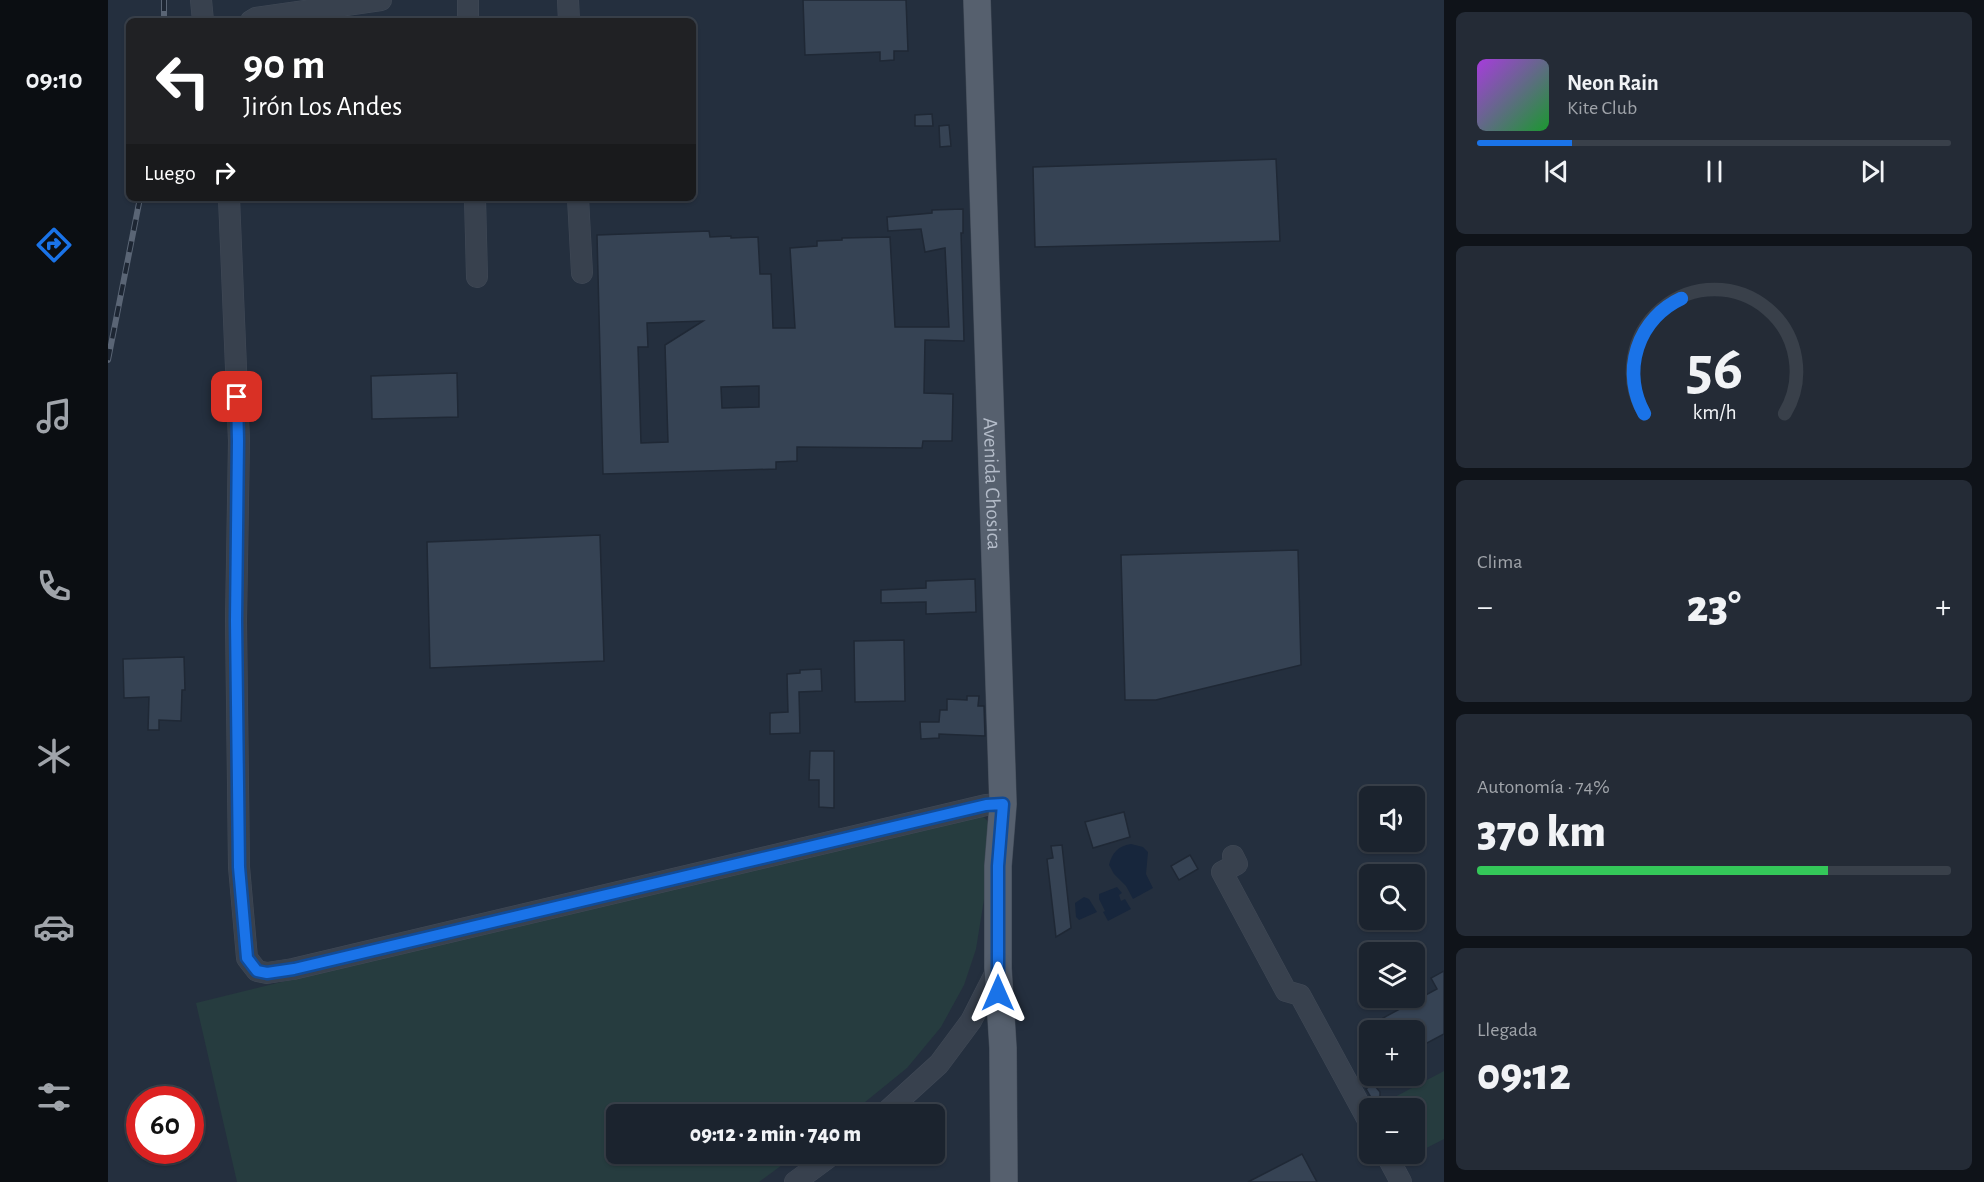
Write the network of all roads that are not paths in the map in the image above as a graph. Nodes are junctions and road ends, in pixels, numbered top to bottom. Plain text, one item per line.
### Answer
1 (201, 0) edge
2 (381, 0) edge
3 (468, 0) edge
4 (567, 0) edge
5 (977, 0) edge
6 (203, 18) edge
7 (256, 18) edge
8 (468, 18) edge
9 (569, 18) edge
10 (229, 201) edge
11 (475, 201) edge
12 (578, 201) edge
13 (582, 273) dead end
14 (477, 277) dead end
15 (1003, 804) junction
16 (1233, 856) dead end
17 (998, 968) junction
18 (895, 1104) edge
19 (1359, 1104) edge
20 (819, 1164) edge
21 (1391, 1164) edge
22 (795, 1182) edge
23 (1004, 1182) edge
24 (1401, 1182) edge

1 - 6 street
2 - 7 street
3 - 8 street
4 - 9 street
5 - 15 main road, Avenida Chosica
10 - 15 street
11 - 14 street
12 - 13 street
15 - 17 main road, Avenida Chosica
16 - 19 street
17 - 18 street, Avenida Chosica
17 - 23 main road, Avenida Chosica
20 - 22 street
21 - 24 street

